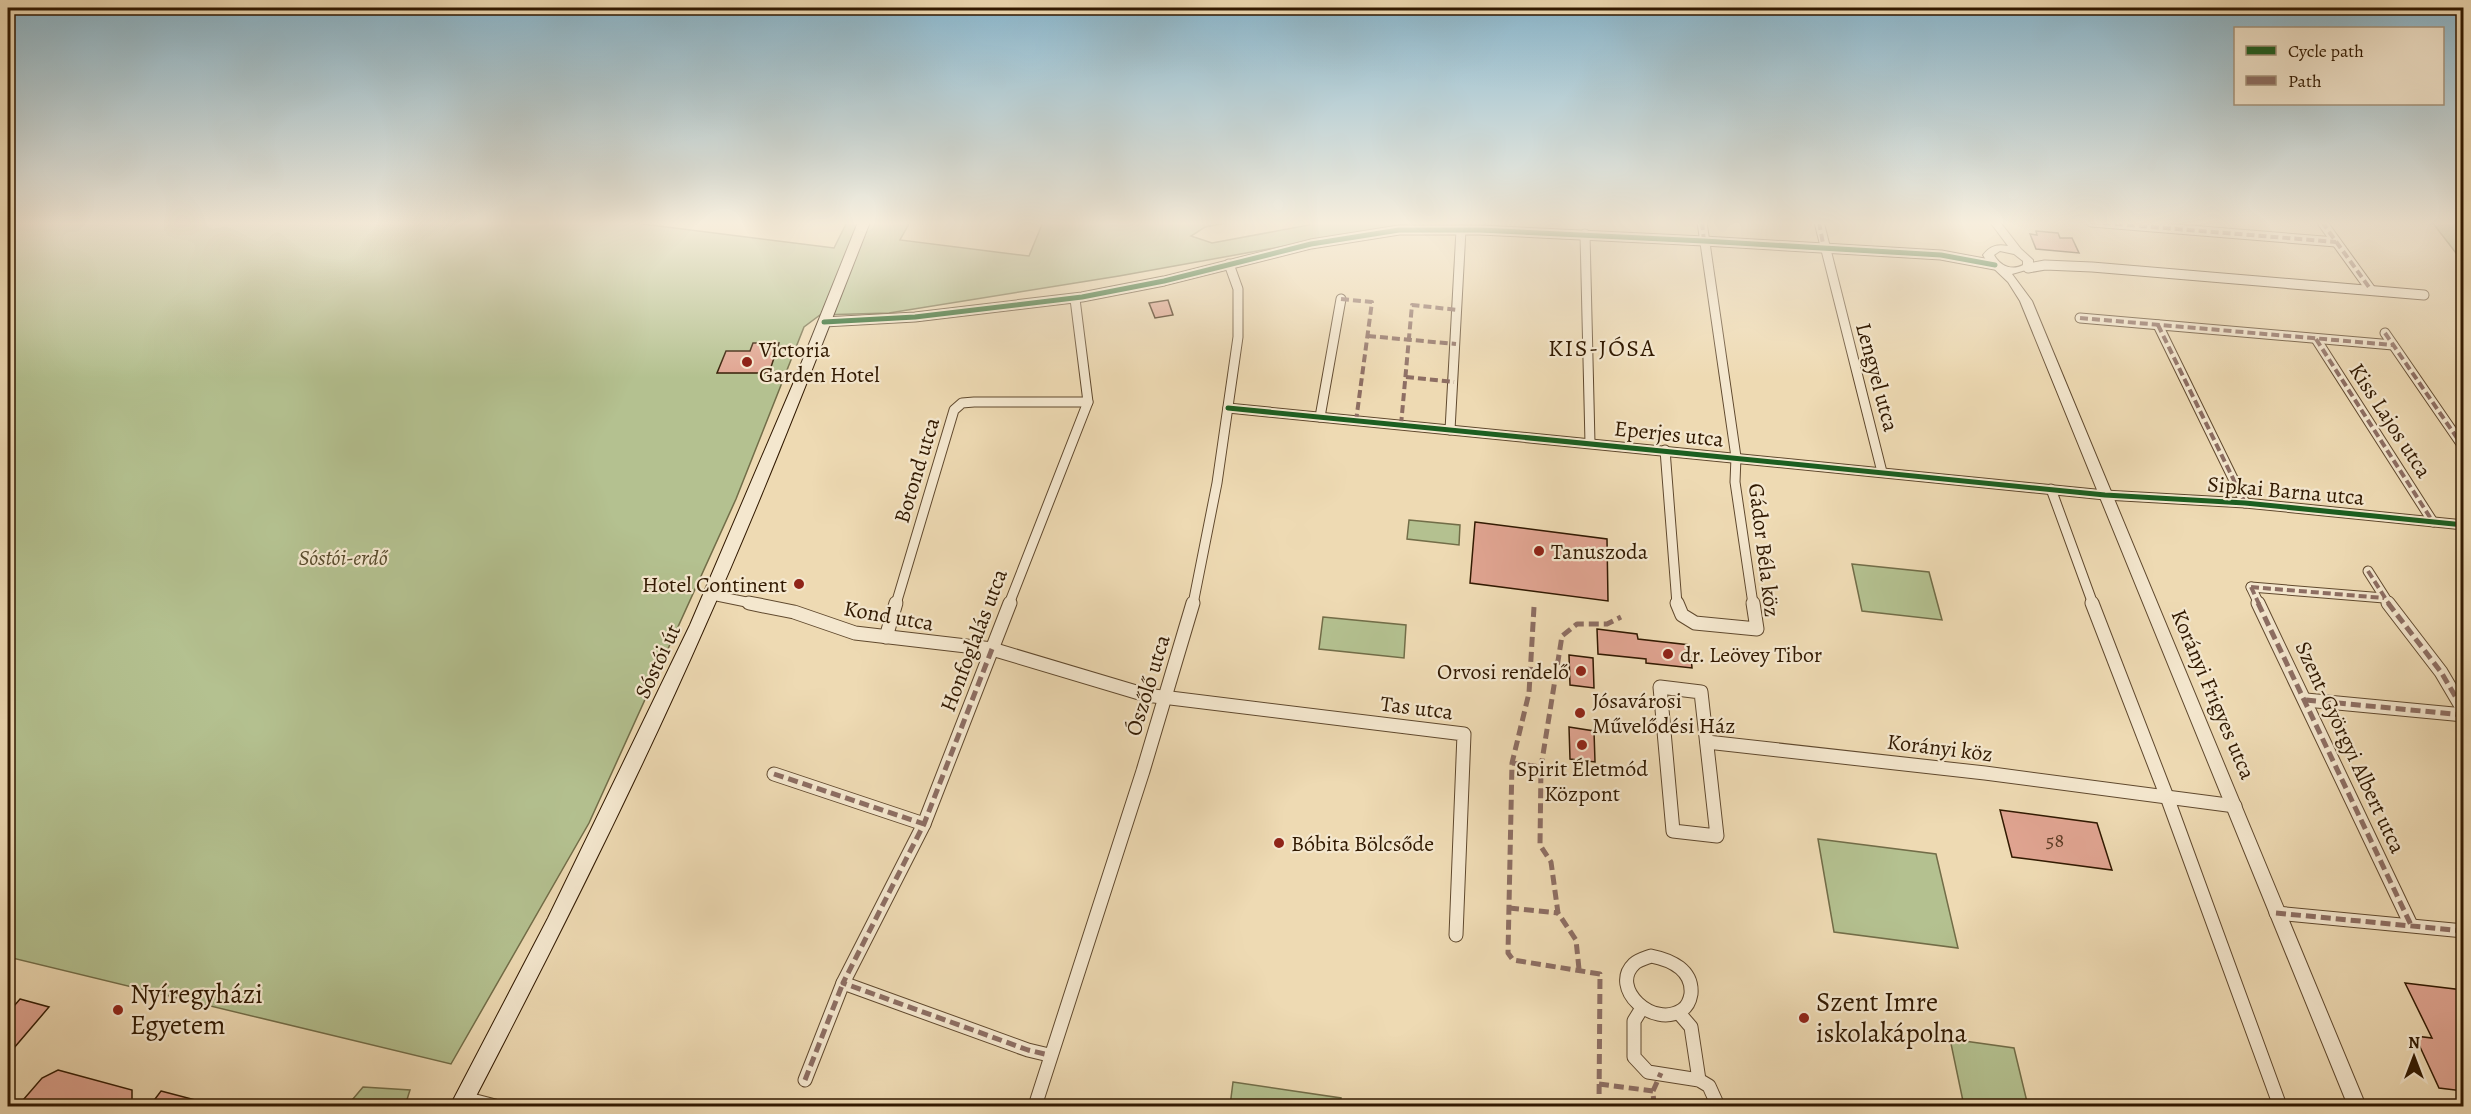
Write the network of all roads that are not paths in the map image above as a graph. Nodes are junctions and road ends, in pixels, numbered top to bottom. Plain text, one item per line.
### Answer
1 (843, 274) edge
2 (1191, 274) edge
3 (1235, 274) edge
4 (1459, 274) edge
5 (1586, 274) edge
6 (1709, 274) edge
7 (1830, 274) edge
8 (2006, 274) edge
9 (2022, 274) edge
10 (2166, 274) edge
11 (2359, 274) edge
12 (2371, 290) junction
13 (2424, 295) dead end
14 (1075, 298) junction
15 (1341, 300) dead end
16 (2026, 301) junction
17 (2080, 318) dead end
18 (824, 321) junction
19 (2158, 325) junction
20 (2385, 333) dead end
21 (2316, 339) junction
22 (2393, 345) junction
23 (1088, 402) junction
24 (1228, 408) junction
25 (1320, 417) junction
26 (1450, 430) junction
27 (1590, 443) junction
28 (2463, 448) edge
29 (1665, 450) junction
30 (1736, 457) junction
31 (1882, 472) junction
32 (2051, 489) junction
33 (2105, 495) junction
34 (2245, 503) junction
35 (2433, 522) junction
36 (2463, 525) edge
37 (2368, 572) dead end
38 (712, 595) junction
39 (2384, 598) junction
40 (886, 637) junction
41 (992, 650) junction
42 (1165, 696) junction
43 (2306, 700) junction
44 (2463, 713) edge
45 (1707, 742) junction
46 (774, 774) dead end
47 (2167, 797) junction
48 (2235, 806) junction
49 (924, 824) junction
50 (2276, 913) junction
51 (2411, 925) junction
52 (2463, 931) edge
53 (1456, 935) dead end
54 (843, 983) junction
55 (1641, 1008) junction
56 (1679, 1013) junction
57 (1049, 1055) junction
58 (805, 1080) dead end
59 (1699, 1080) junction
60 (462, 1102) edge
61 (495, 1107) edge
62 (1035, 1107) edge
63 (1718, 1107) edge
64 (2280, 1107) edge
65 (2357, 1107) edge

1 - 18 main road, Sóstói út
2 - 14 street
3 - 24 street, Ószőlő utca
4 - 26 street
5 - 27 street
6 - 30 street
7 - 31 street, Lengyel utca
8 - 16 street, Korányi Frigyes utca
9 - 16 street, Korányi Frigyes utca
10 - 12 street
11 - 12 street
12 - 13 street
14 - 18 street
14 - 23 street, Honfoglalás utca
15 - 25 street
16 - 33 street, Korányi Frigyes utca
17 - 19 street, Kiss Lajos utca
18 - 38 main road, Sóstói út
19 - 21 street, Kiss Lajos utca
19 - 34 street
20 - 22 street
21 - 22 street, Kiss Lajos utca
21 - 35 street, Kiss Lajos utca
22 - 28 street
23 - 40 street, Botond utca
23 - 41 street, Honfoglalás utca
24 - 25 street, Eperjes utca
24 - 42 street, Ószőlő utca
25 - 26 street, Eperjes utca
26 - 27 street, Eperjes utca
27 - 29 street, Eperjes utca
29 - 30 street, Eperjes utca
29 - 30 street, Gádor Béla köz
30 - 31 street, Eperjes utca
31 - 32 street, Eperjes utca
32 - 33 street, Eperjes utca
32 - 47 street
33 - 34 street, Sipkai Barna utca
33 - 48 street, Korányi Frigyes utca
34 - 35 street, Sipkai Barna utca
35 - 36 street, Sipkai Barna utca
37 - 39 street
38 - 40 street, Kond utca
38 - 60 main road, Sóstói út
39 - 43 street, Szent-Györgyi Albert utca
39 - 44 street
40 - 41 street, Kond utca
41 - 42 street, Kond utca
41 - 49 street, Honfoglalás utca
42 - 53 street, Tas utca
42 - 57 street, Ószőlő utca
43 - 44 street
43 - 51 street, Szent-Györgyi Albert utca
45 - 45 street
45 - 47 street, Korányi köz
46 - 49 street
47 - 48 street, Korányi köz
47 - 64 street
48 - 50 street, Korányi Frigyes utca
49 - 54 street, Honfoglalás utca
50 - 51 street
50 - 65 street, Korányi Frigyes utca
51 - 52 street
54 - 57 street
54 - 58 street, Honfoglalás utca
55 - 56 street
55 - 56 street
55 - 59 street
56 - 59 street
57 - 62 street, Ószőlő utca
59 - 63 street
60 - 61 street

